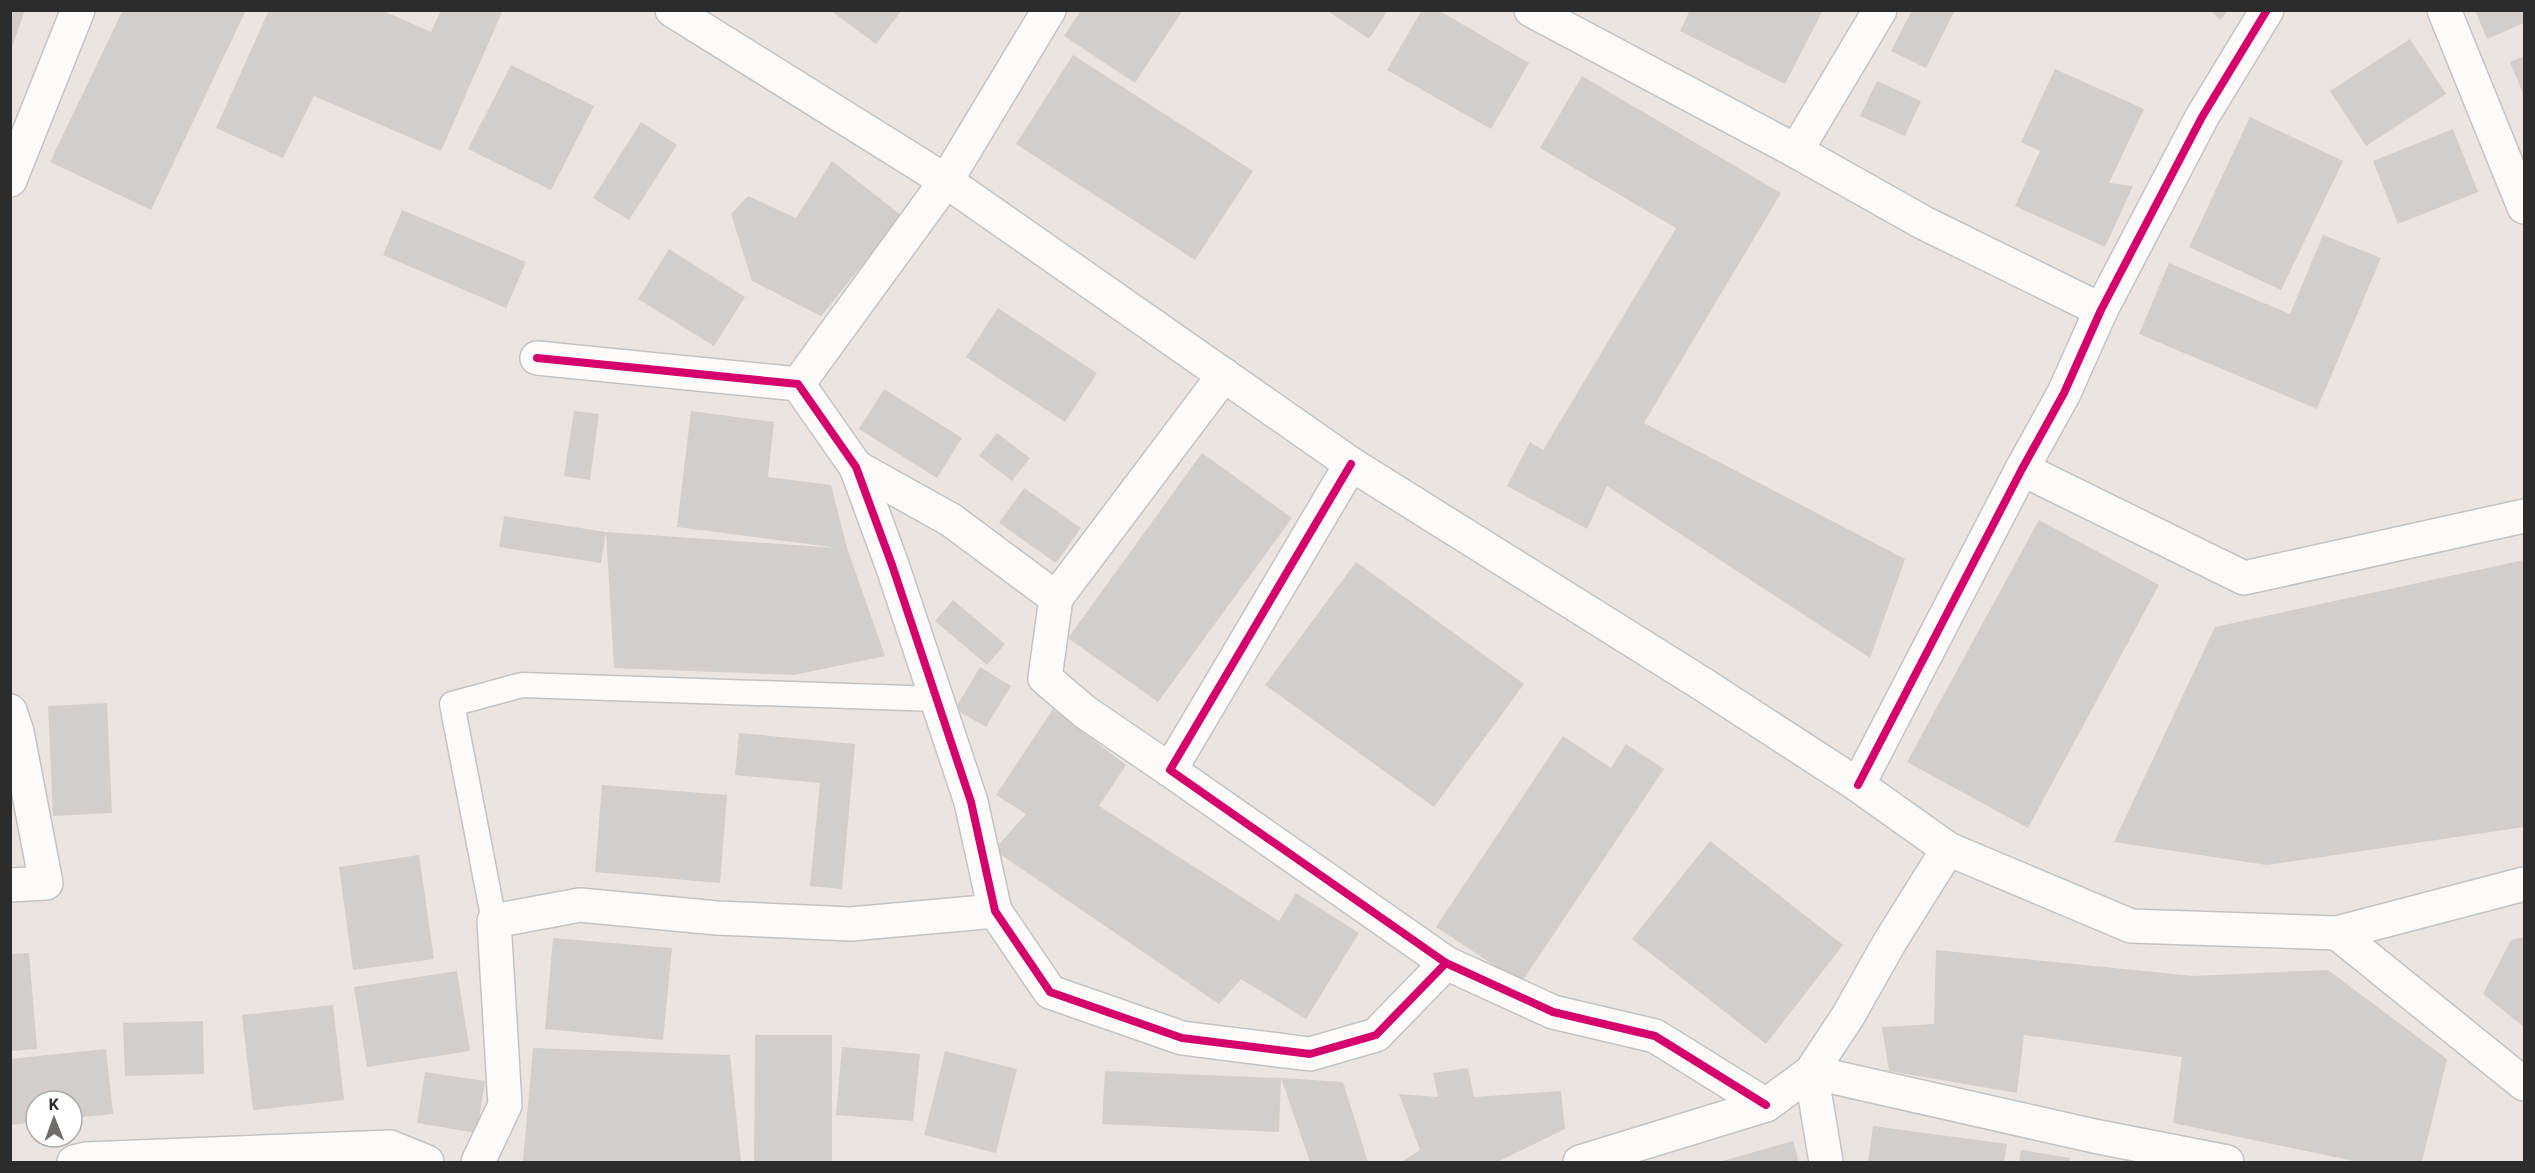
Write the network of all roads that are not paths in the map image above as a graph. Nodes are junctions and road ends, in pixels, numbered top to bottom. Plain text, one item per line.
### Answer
1 (78, 10) edge
2 (672, 10) edge
3 (1049, 10) edge
4 (1531, 10) edge
5 (1880, 10) edge
6 (2267, 10) edge
7 (2444, 10) edge
8 (1796, 151) junction
9 (10, 180) edge
10 (946, 181) junction
11 (2524, 207) edge
12 (2101, 310) junction
13 (537, 358) dead end
14 (1224, 375) junction
15 (798, 384) junction
16 (1351, 464) junction
17 (856, 467) junction
18 (2022, 469) junction
19 (2524, 516) edge
20 (1056, 598) junction
21 (937, 699) junction
22 (10, 711) edge
23 (1170, 770) junction
24 (1858, 785) junction
25 (1948, 849) junction
26 (2524, 884) edge
27 (10, 885) edge
28 (995, 911) junction
29 (494, 921) junction
30 (2337, 933) junction
31 (1446, 963) junction
32 (1811, 1072) junction
33 (2524, 1084) edge
34 (1766, 1105) junction
35 (74, 1162) edge
36 (428, 1162) edge
37 (478, 1162) edge
38 (1580, 1162) edge
39 (1826, 1162) edge
40 (2227, 1162) edge

1 - 9 street
2 - 10 street
3 - 10 street
4 - 8 street
5 - 8 street
6 - 12 street
7 - 11 street
8 - 12 street
10 - 14 street
10 - 15 street
12 - 18 street
13 - 15 street
14 - 16 street
14 - 20 street
15 - 17 street
16 - 23 street
16 - 24 street
17 - 20 street
17 - 21 street
18 - 19 street
18 - 24 street
20 - 23 street
21 - 28 street
21 - 29 lane
22 - 27 street
23 - 31 street
24 - 25 street
25 - 30 street
25 - 32 street
26 - 30 street
28 - 29 street
28 - 31 street
29 - 37 street
30 - 33 street
31 - 34 street
32 - 34 street
32 - 39 street
32 - 40 street
34 - 38 street
35 - 36 street

